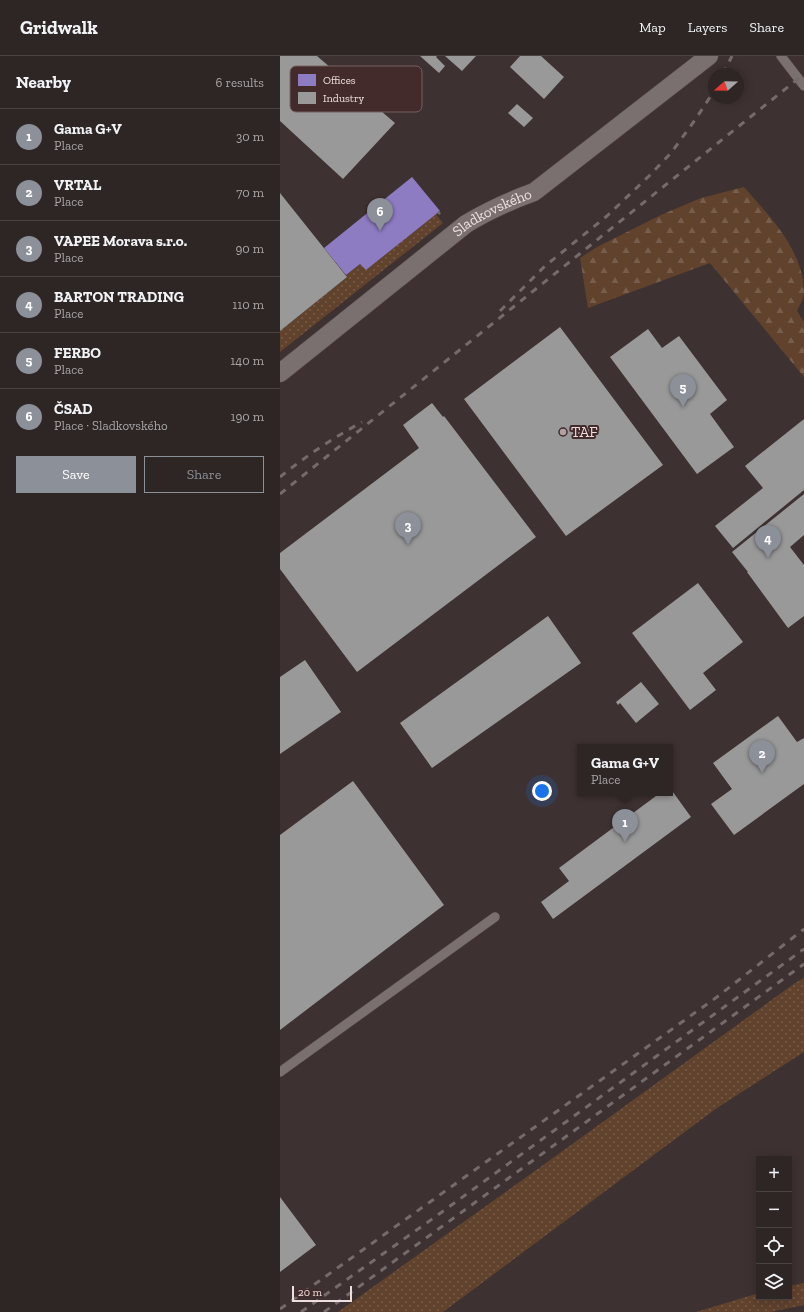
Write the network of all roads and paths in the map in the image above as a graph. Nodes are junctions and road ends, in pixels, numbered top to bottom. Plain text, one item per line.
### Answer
1 (709, 56) edge
2 (781, 56) edge
3 (804, 86) edge
4 (438, 212) dead end
5 (441, 215) dead end
6 (280, 373) edge
7 (495, 917) dead end
8 (280, 1072) edge

1 - 6 street, Sladkovského
2 - 3 lane
4 - 5 path
7 - 8 lane

